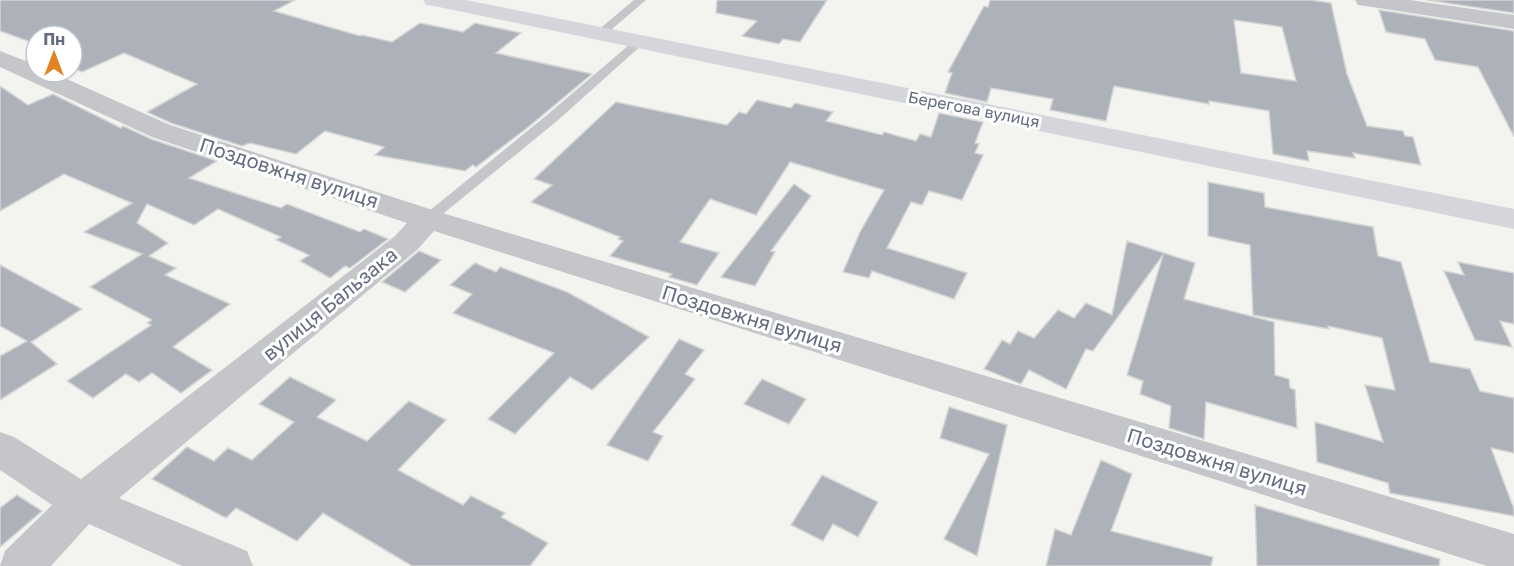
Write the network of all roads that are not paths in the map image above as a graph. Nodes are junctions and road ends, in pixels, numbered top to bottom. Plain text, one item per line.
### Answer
1 (434, 0) edge
2 (641, 0) edge
3 (1366, 0) edge
4 (1514, 22) edge
5 (601, 33) junction
6 (640, 42) junction
7 (0, 58) edge
8 (428, 219) junction
9 (1514, 219) edge
10 (0, 449) edge
11 (83, 502) junction
12 (1514, 554) edge
13 (21, 566) edge
14 (231, 566) edge

1 - 5 street, Берегова вулиця
2 - 5 lane
3 - 4 street
5 - 6 street, Берегова вулиця
6 - 8 lane, вулиця Бальзака
6 - 9 street, Берегова вулиця
7 - 8 street, Поздовжня вулиця
8 - 11 street, вулиця Бальзака
8 - 12 street, Поздовжня вулиця
10 - 11 street
11 - 13 street, вулиця Бальзака
11 - 14 street

